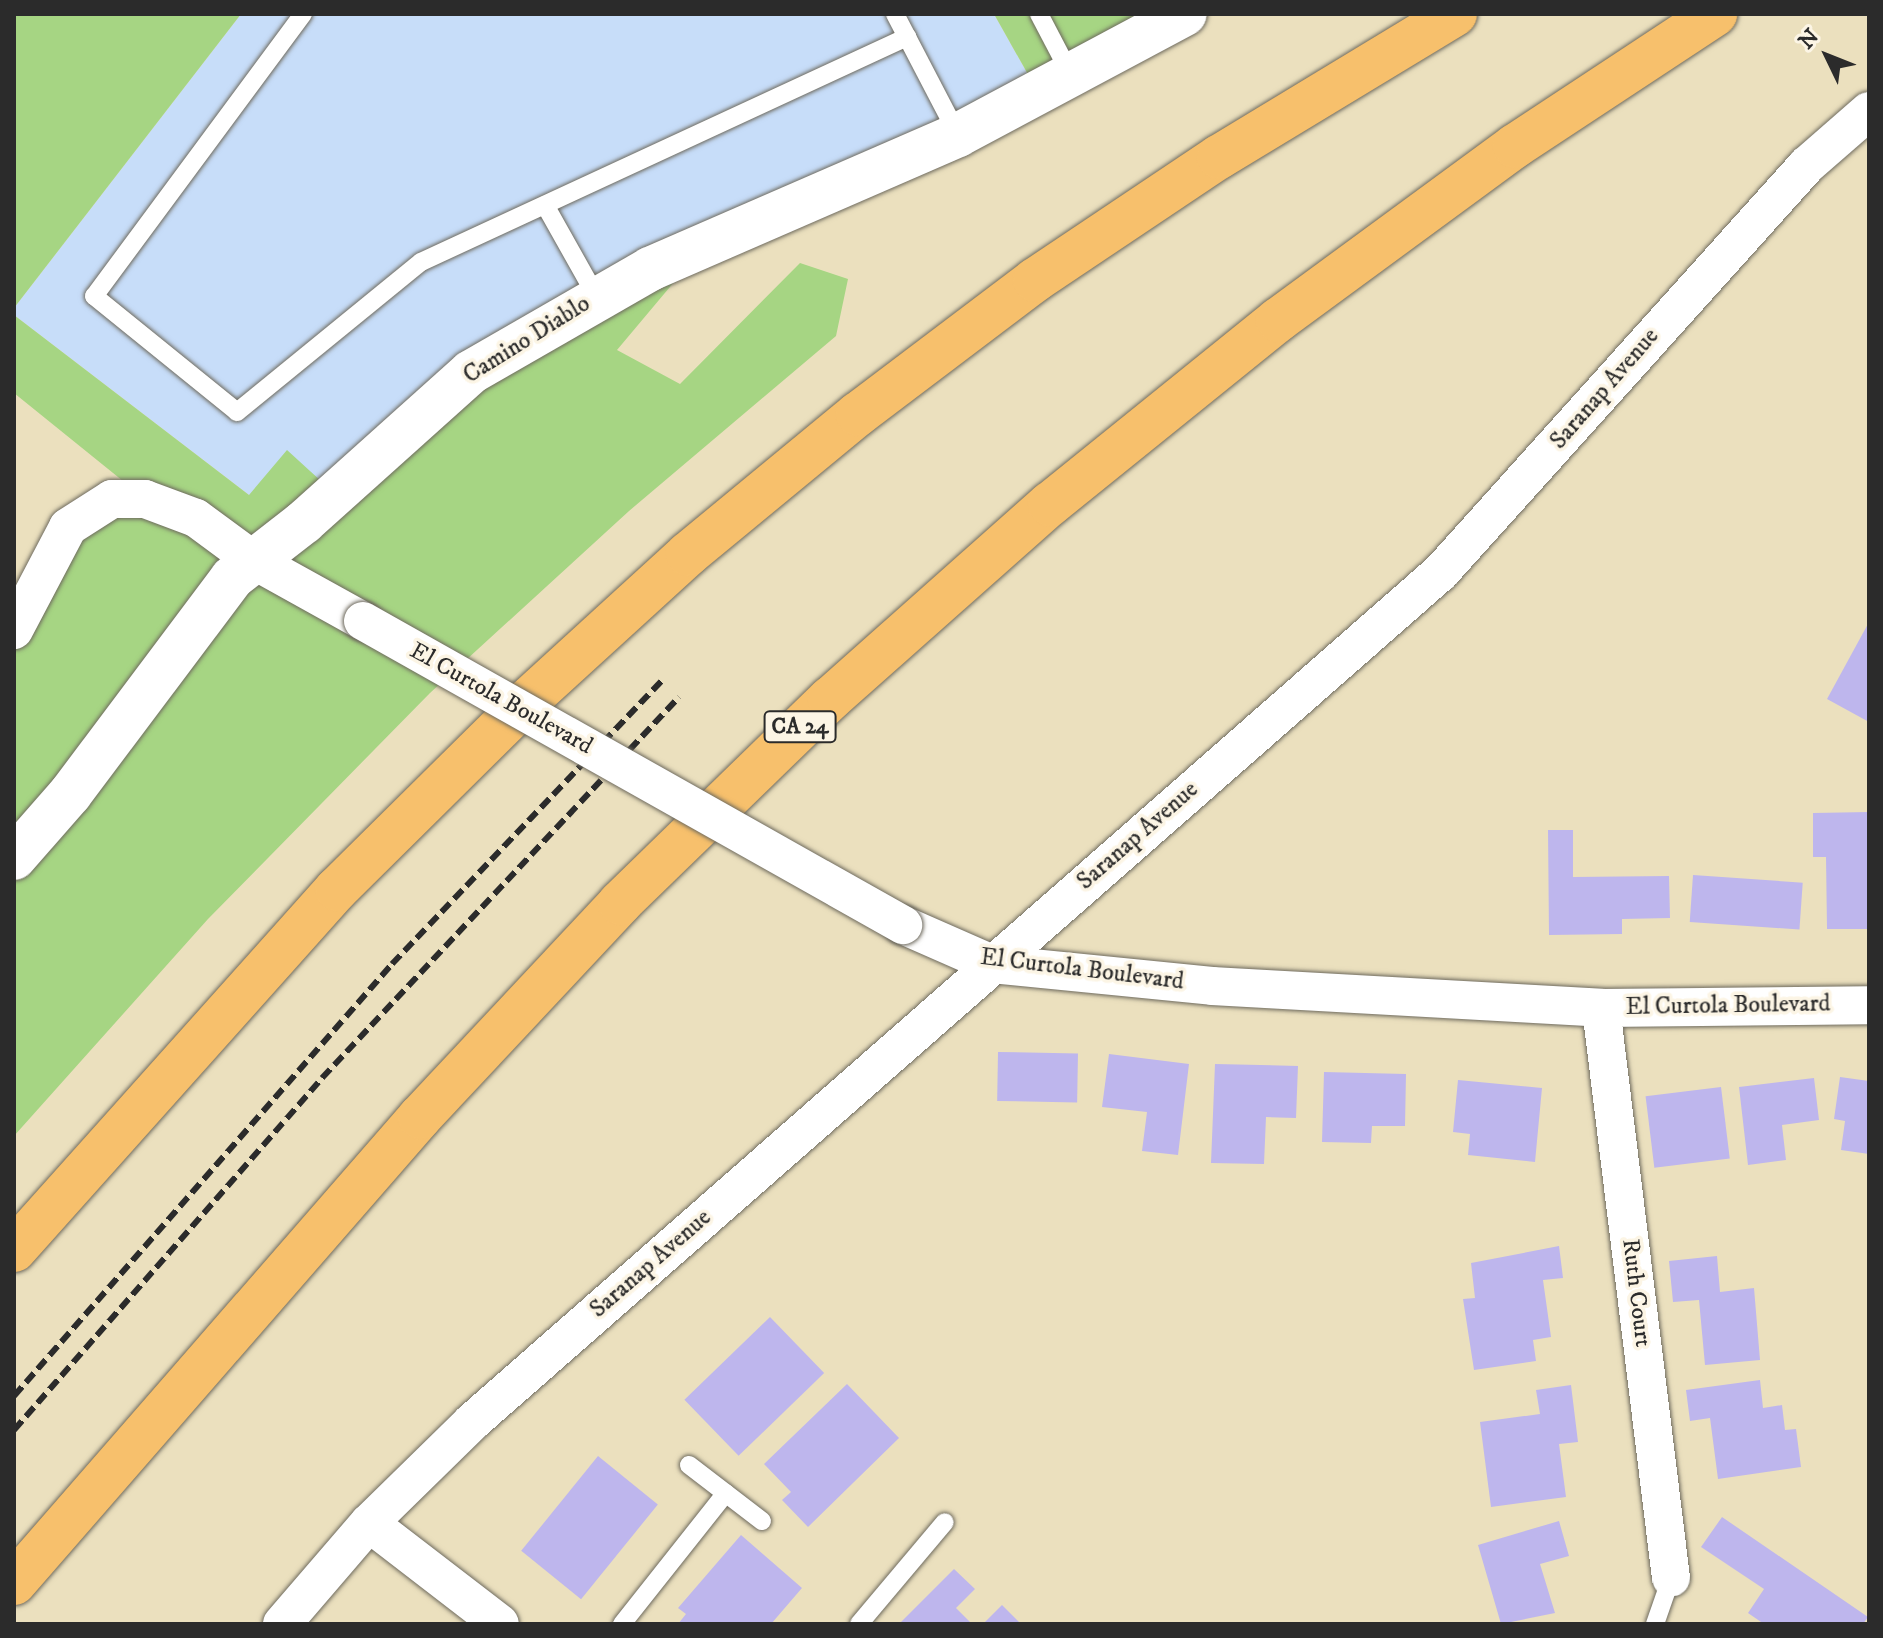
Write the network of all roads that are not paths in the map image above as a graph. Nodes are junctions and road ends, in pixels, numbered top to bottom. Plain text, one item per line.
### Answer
1 (303, 14) edge
2 (895, 14) edge
3 (1039, 14) edge
4 (1185, 14) edge
5 (1455, 14) edge
6 (1715, 14) edge
7 (907, 37) junction
8 (1072, 77) junction
9 (1869, 111) edge
10 (958, 135) junction
11 (545, 205) junction
12 (596, 296) junction
13 (253, 560) junction
14 (14, 630) edge
15 (14, 858) edge
16 (992, 964) junction
17 (1869, 1005) edge
18 (1601, 1008) junction
19 (14, 1250) edge
20 (689, 1465) dead end
21 (726, 1493) junction
22 (762, 1521) dead end
23 (945, 1522) dead end
24 (369, 1523) junction
25 (1671, 1578) joint
26 (14, 1583) edge
27 (282, 1624) edge
28 (500, 1624) edge
29 (622, 1624) edge
30 (859, 1624) edge
31 (1655, 1624) edge

1 - 11 lane
2 - 7 lane
3 - 8 lane
4 - 8 street, Camino Diablo
5 - 19 highway
6 - 26 highway, CA 24
7 - 10 lane
7 - 11 lane
8 - 10 street, Camino Diablo
9 - 16 street, Saranap Avenue
10 - 12 street, Camino Diablo
11 - 12 lane
12 - 13 street, Camino Diablo
13 - 14 street, El Curtola Boulevard
13 - 15 street, Camino Diablo
13 - 16 street, El Curtola Boulevard, bridge
16 - 18 street, El Curtola Boulevard
16 - 24 street, Saranap Avenue
17 - 18 street, El Curtola Boulevard
18 - 25 street, Ruth Court
20 - 21 lane
21 - 22 lane
21 - 29 lane
23 - 30 lane
24 - 27 street, Saranap Avenue
24 - 28 street
25 - 31 lane

